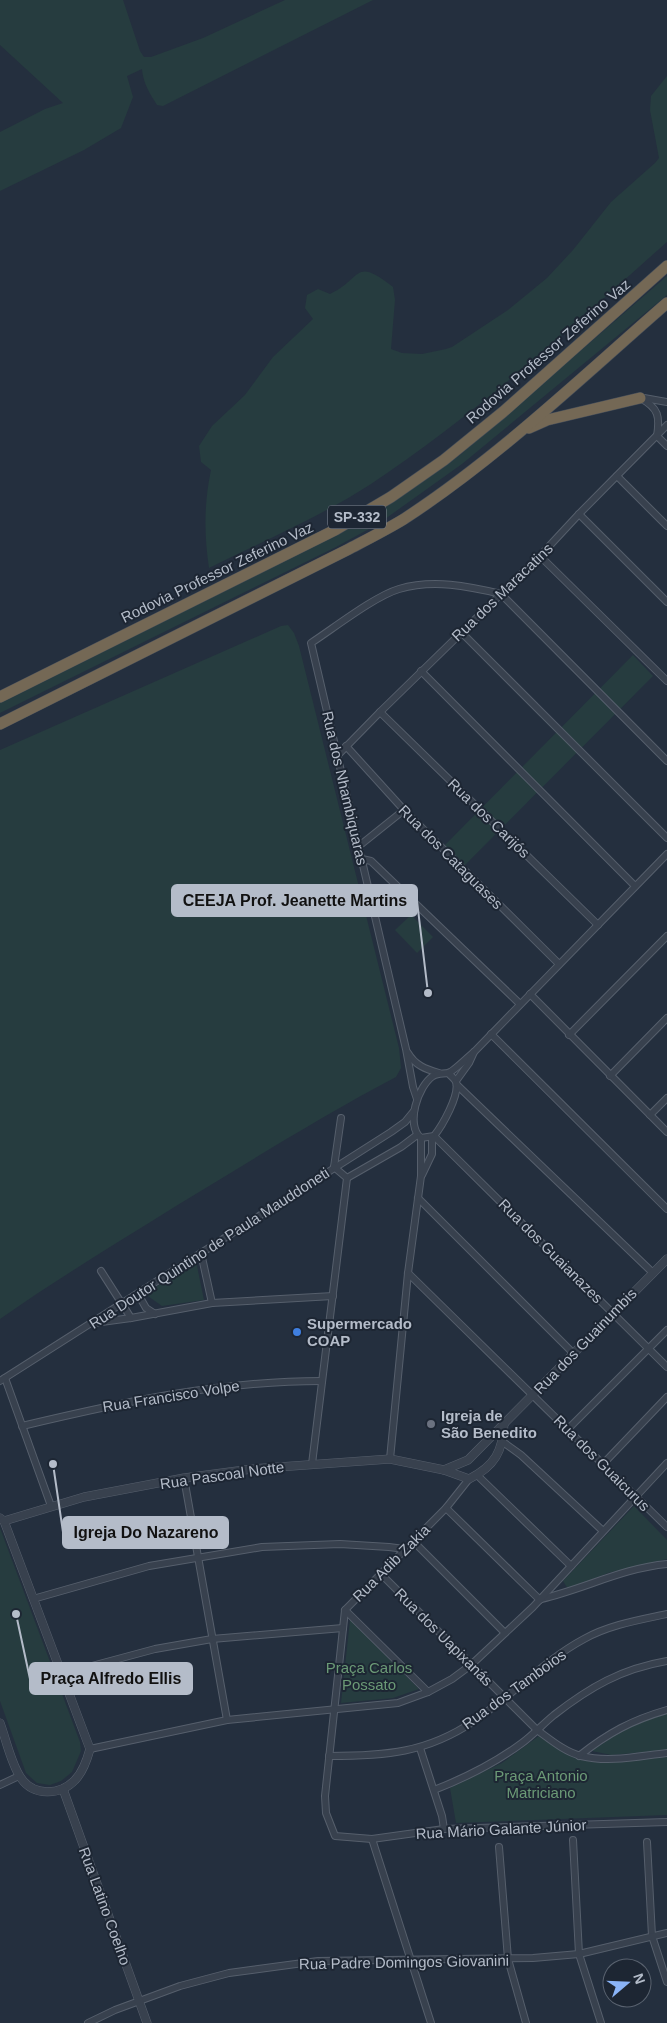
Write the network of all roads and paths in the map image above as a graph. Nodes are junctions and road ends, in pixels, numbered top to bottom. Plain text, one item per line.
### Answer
1 (667, 266) edge
2 (667, 303) edge
3 (640, 398) junction
4 (667, 402) edge
5 (667, 426) edge
6 (519, 432) junction
7 (657, 436) junction
8 (667, 446) edge
9 (617, 476) junction
10 (579, 514) junction
11 (667, 526) edge
12 (540, 556) junction
13 (501, 594) junction
14 (667, 602) edge
15 (461, 632) junction
16 (421, 671) junction
17 (667, 681) edge
18 (0, 697) edge
19 (380, 712) junction
20 (0, 724) edge
21 (346, 746) junction
22 (337, 756) junction
23 (667, 761) edge
24 (404, 810) junction
25 (667, 838) edge
26 (359, 846) junction
27 (667, 854) edge
28 (362, 859) junction
29 (636, 886) junction
30 (598, 925) junction
31 (667, 936) edge
32 (559, 964) junction
33 (530, 994) junction
34 (520, 1004) junction
35 (667, 1018) edge
36 (492, 1034) junction
37 (569, 1035) junction
38 (406, 1049) junction
39 (475, 1051) junction
40 (439, 1073) junction
41 (448, 1073) junction
42 (610, 1076) junction
43 (456, 1083) junction
44 (667, 1098) edge
45 (417, 1099) junction
46 (414, 1111) junction
47 (650, 1115) junction
48 (341, 1118) dead end
49 (667, 1132) edge
50 (419, 1136) junction
51 (433, 1136) junction
52 (334, 1167) junction
53 (421, 1176) junction
54 (347, 1178) junction
55 (418, 1198) junction
56 (667, 1209) edge
57 (201, 1253) junction
58 (667, 1258) edge
59 (100, 1271) dead end
60 (653, 1272) junction
61 (408, 1273) junction
62 (138, 1294) junction
63 (333, 1296) junction
64 (122, 1303) junction
65 (212, 1303) junction
66 (613, 1312) junction
67 (155, 1314) junction
68 (131, 1318) junction
69 (92, 1323) junction
70 (667, 1330) edge
71 (648, 1349) junction
72 (573, 1353) junction
73 (667, 1367) edge
74 (2, 1379) edge
75 (322, 1381) junction
76 (533, 1394) junction
77 (667, 1396) edge
78 (504, 1423) junction
79 (22, 1426) junction
80 (568, 1429) junction
81 (504, 1442) junction
82 (390, 1459) junction
83 (667, 1463) edge
84 (312, 1464) junction
85 (603, 1464) junction
86 (444, 1470) junction
87 (477, 1475) junction
88 (184, 1478) junction
89 (469, 1478) junction
90 (636, 1496) junction
91 (51, 1506) junction
92 (446, 1508) junction
93 (2, 1519) edge
94 (667, 1527) edge
95 (603, 1532) junction
96 (413, 1541) junction
97 (404, 1549) junction
98 (198, 1558) junction
99 (667, 1564) edge
100 (571, 1566) junction
101 (380, 1573) junction
102 (33, 1599) junction
103 (540, 1600) junction
104 (345, 1610) junction
105 (667, 1614) edge
106 (343, 1628) junction
107 (505, 1633) junction
108 (212, 1639) junction
109 (667, 1661) edge
110 (471, 1665) junction
111 (62, 1674) junction
112 (428, 1692) junction
113 (505, 1697) junction
114 (335, 1709) junction
115 (667, 1710) edge
116 (227, 1720) junction
117 (0, 1723) edge
118 (537, 1730) junction
119 (420, 1748) junction
120 (90, 1749) junction
121 (667, 1754) edge
122 (330, 1756) junction
123 (579, 1756) junction
124 (19, 1776) junction
125 (0, 1786) edge
126 (63, 1789) junction
127 (434, 1790) junction
128 (667, 1822) edge
129 (444, 1829) junction
130 (335, 1836) joint
131 (372, 1839) junction
132 (573, 1840) dead end
133 (648, 1842) dead end
134 (499, 1846) dead end
135 (667, 1933) edge
136 (652, 1936) junction
137 (579, 1954) junction
138 (410, 1959) junction
139 (508, 1959) junction
140 (667, 1982) edge
141 (139, 2001) junction
142 (88, 2023) edge
143 (147, 2023) edge
144 (431, 2023) edge
145 (526, 2023) edge
146 (601, 2023) edge

1 - 18 highway, Rodovia Professor Zeferino Vaz / SP-332
2 - 6 highway, SP-332
3 - 4 street
3 - 6 highway
3 - 7 street
5 - 7 street, Rua dos Maracatins
6 - 20 highway, SP-332
7 - 8 street
7 - 9 street, Rua dos Maracatins
9 - 10 street, Rua dos Maracatins
9 - 11 street
10 - 12 street, Rua dos Maracatins
10 - 14 street
12 - 13 street, Rua dos Maracatins
12 - 17 street
13 - 15 street, Rua dos Maracatins
13 - 22 street, Rua dos Nhambiquaras
13 - 23 street
15 - 16 street, Rua dos Maracatins
15 - 25 street
16 - 19 street, Rua dos Maracatins
16 - 29 street
19 - 21 street, Rua dos Maracatins
19 - 30 street, Rua dos Carijós
21 - 22 street, Rua dos Maracatins
21 - 24 street, Rua dos Cataguases
22 - 26 street, Rua dos Nhambiquaras
24 - 26 street
24 - 32 street, Rua dos Cataguases
26 - 28 street, Rua dos Nhambiquaras
27 - 29 street
28 - 34 street
28 - 38 street, Rua dos Nhambiquaras
29 - 30 street
30 - 32 street
31 - 37 street
32 - 33 street
33 - 34 street
33 - 37 street
34 - 36 street
35 - 42 street
36 - 39 street
36 - 56 street
37 - 42 street
38 - 40 street, Rua dos Nhambiquaras
38 - 45 street, Rua dos Nhambiquaras
39 - 41 street
39 - 43 street
40 - 41 street
40 - 45 street
41 - 43 street
42 - 47 street
43 - 51 street
43 - 60 street
44 - 47 street
45 - 46 street
46 - 50 street
46 - 52 street, Rua Doutor Quintino de Paula Mauddoneti
47 - 49 street
48 - 52 street
50 - 51 street
50 - 53 street
50 - 54 street
51 - 53 street
51 - 66 street, Rua dos Guaianazes
52 - 54 street
52 - 57 street, Rua Doutor Quintino de Paula Mauddoneti
53 - 55 street
54 - 63 street
55 - 61 street
55 - 72 street
57 - 62 street, Rua Doutor Quintino de Paula Mauddoneti
57 - 65 street
58 - 60 street, Rua dos Guainumbis
59 - 64 street
60 - 66 street, Rua dos Guainumbis
61 - 76 street, Rua dos Guaicurus
61 - 82 street
62 - 64 street, Rua Doutor Quintino de Paula Mauddoneti
62 - 67 street
63 - 65 street
63 - 75 street
64 - 68 street
64 - 69 street, Rua Doutor Quintino de Paula Mauddoneti
65 - 67 street
66 - 71 street, Rua dos Guaianazes
66 - 72 street, Rua dos Guainumbis
67 - 68 street
68 - 69 street
69 - 74 street, Rua Doutor Quintino de Paula Mauddoneti
70 - 71 street
71 - 73 street, Rua dos Guaianazes
71 - 80 street
72 - 76 street, Rua dos Guainumbis
74 - 79 street
75 - 79 street, Rua Francisco Volpe
75 - 84 street
76 - 78 street, Rua dos Guainumbis
76 - 80 street, Rua dos Guaicurus
77 - 85 street
78 - 81 street
78 - 86 street, Rua dos Guainumbis
79 - 91 street
80 - 85 street, Rua dos Guaicurus
81 - 87 street
81 - 95 street
82 - 84 street, Rua Pascoal Notte
82 - 86 street, Rua Pascoal Notte
83 - 90 street
84 - 88 street, Rua Pascoal Notte
85 - 90 street, Rua dos Guaicurus
86 - 89 street
87 - 89 street
87 - 100 street
88 - 91 street, Rua Pascoal Notte
88 - 98 street
89 - 92 street, Rua Adib Zakia
90 - 94 street, Rua dos Guaicurus
90 - 95 street
91 - 93 street, Rua Pascoal Notte
92 - 96 street, Rua Adib Zakia
92 - 103 street
93 - 102 street
95 - 100 street
96 - 97 street, Rua Adib Zakia
96 - 107 street
97 - 98 street
97 - 101 street, Rua Adib Zakia
98 - 102 street
98 - 108 street
99 - 103 street
100 - 103 street
101 - 104 street, Rua Adib Zakia
101 - 110 street, Rua dos Uapixanás
102 - 111 street
103 - 107 street
104 - 106 street, Rua Adib Zakia
104 - 112 street
105 - 113 street, Rua dos Tamboios
106 - 108 street
106 - 114 street, Rua Adib Zakia
107 - 110 street
108 - 111 street
108 - 116 street
109 - 118 street
110 - 112 street
110 - 113 street, Rua dos Uapixanás
111 - 120 street
112 - 114 street
113 - 118 street, Rua dos Uapixanás
113 - 119 street, Rua dos Tamboios
114 - 116 street
114 - 122 street, Rua Adib Zakia
115 - 123 street
116 - 120 street
117 - 124 street
118 - 123 street, Rua dos Uapixanás
118 - 127 street
119 - 122 street, Rua dos Tamboios
119 - 127 street
120 - 126 street
121 - 123 street, Rua dos Uapixanás
122 - 130 street, Rua Adib Zakia
124 - 125 street
124 - 126 street
126 - 141 street, Rua Latino Coelho
127 - 129 street
128 - 129 street, Rua Mário Galante Júnior
129 - 131 street, Rua Mário Galante Júnior
130 - 131 street, Rua Mário Galante Júnior
131 - 138 street
132 - 137 street
133 - 136 street
134 - 139 street
135 - 136 street, Rua Padre Domingos Giovanini
136 - 137 street, Rua Padre Domingos Giovanini
136 - 140 street
137 - 139 street, Rua Padre Domingos Giovanini
137 - 146 street
138 - 139 street, Rua Padre Domingos Giovanini
138 - 141 street, Rua Padre Domingos Giovanini
138 - 144 street
139 - 145 street
141 - 142 street, Rua Padre Domingos Giovanini
141 - 143 street, Rua Latino Coelho

